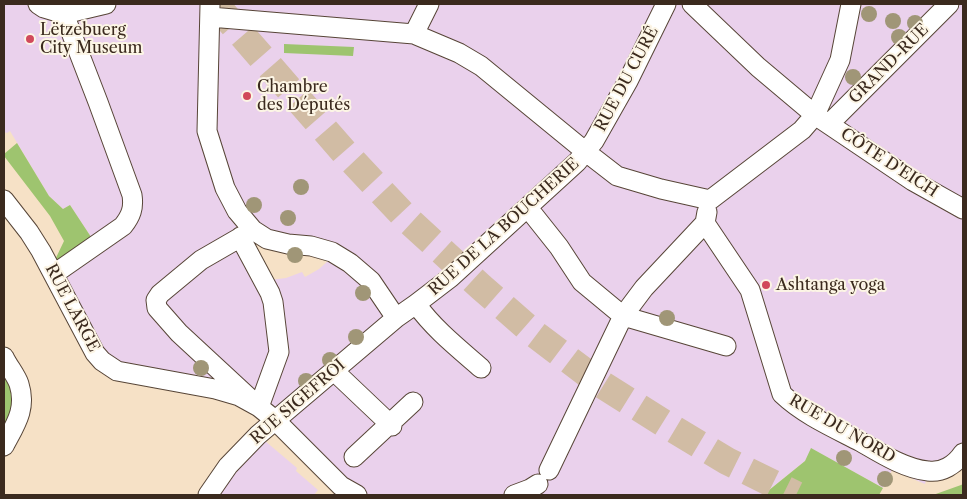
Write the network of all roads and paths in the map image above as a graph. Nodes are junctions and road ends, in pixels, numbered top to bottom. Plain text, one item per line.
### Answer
1 (38, 4) edge
2 (106, 4) edge
3 (429, 4) edge
4 (666, 4) edge
5 (692, 4) edge
6 (851, 4) edge
7 (949, 4) edge
8 (82, 7) edge
9 (210, 10) edge
10 (64, 14) junction
11 (414, 34) junction
12 (822, 119) junction
13 (586, 152) junction
14 (4, 200) edge
15 (710, 200) junction
16 (528, 208) junction
17 (963, 210) edge
18 (705, 224) junction
19 (253, 235) junction
20 (54, 274) junction
21 (416, 304) junction
22 (623, 316) junction
23 (396, 318) junction
24 (726, 346) dead end
25 (4, 357) edge
26 (481, 368) dead end
27 (334, 371) junction
28 (413, 402) dead end
29 (260, 407) junction
30 (275, 420) junction
31 (391, 425) junction
32 (4, 446) edge
33 (963, 453) edge
34 (354, 457) dead end
35 (208, 495) edge
36 (357, 495) edge
37 (514, 495) edge

1 - 10 street
2 - 8 street
3 - 11 street
4 - 13 street, RUE DU CURÉ
5 - 12 street, CÔTE D'EICH
6 - 12 street
7 - 12 street, GRAND-RUE
8 - 10 street
9 - 11 street
9 - 19 street
10 - 20 street
11 - 13 street
12 - 15 street, GRAND-RUE
12 - 17 street, CÔTE D'EICH
13 - 15 street
13 - 16 street, RUE DE LA BOUCHERIE
14 - 20 street, RUE LARGE
15 - 18 street
16 - 21 street, RUE DE LA BOUCHERIE
16 - 22 street
18 - 22 street
18 - 33 street, RUE DU NORD
19 - 23 street
19 - 29 street
19 - 29 street
20 - 29 street, RUE LARGE
21 - 23 street, RUE DE LA BOUCHERIE
21 - 26 street
22 - 24 street
22 - 37 street
23 - 27 street, RUE SIGEFROI
25 - 32 street
27 - 30 street, RUE SIGEFROI
27 - 31 street
28 - 31 street
29 - 30 street, RUE LARGE
30 - 35 street, RUE SIGEFROI
30 - 36 street, RUE LARGE
31 - 34 street

